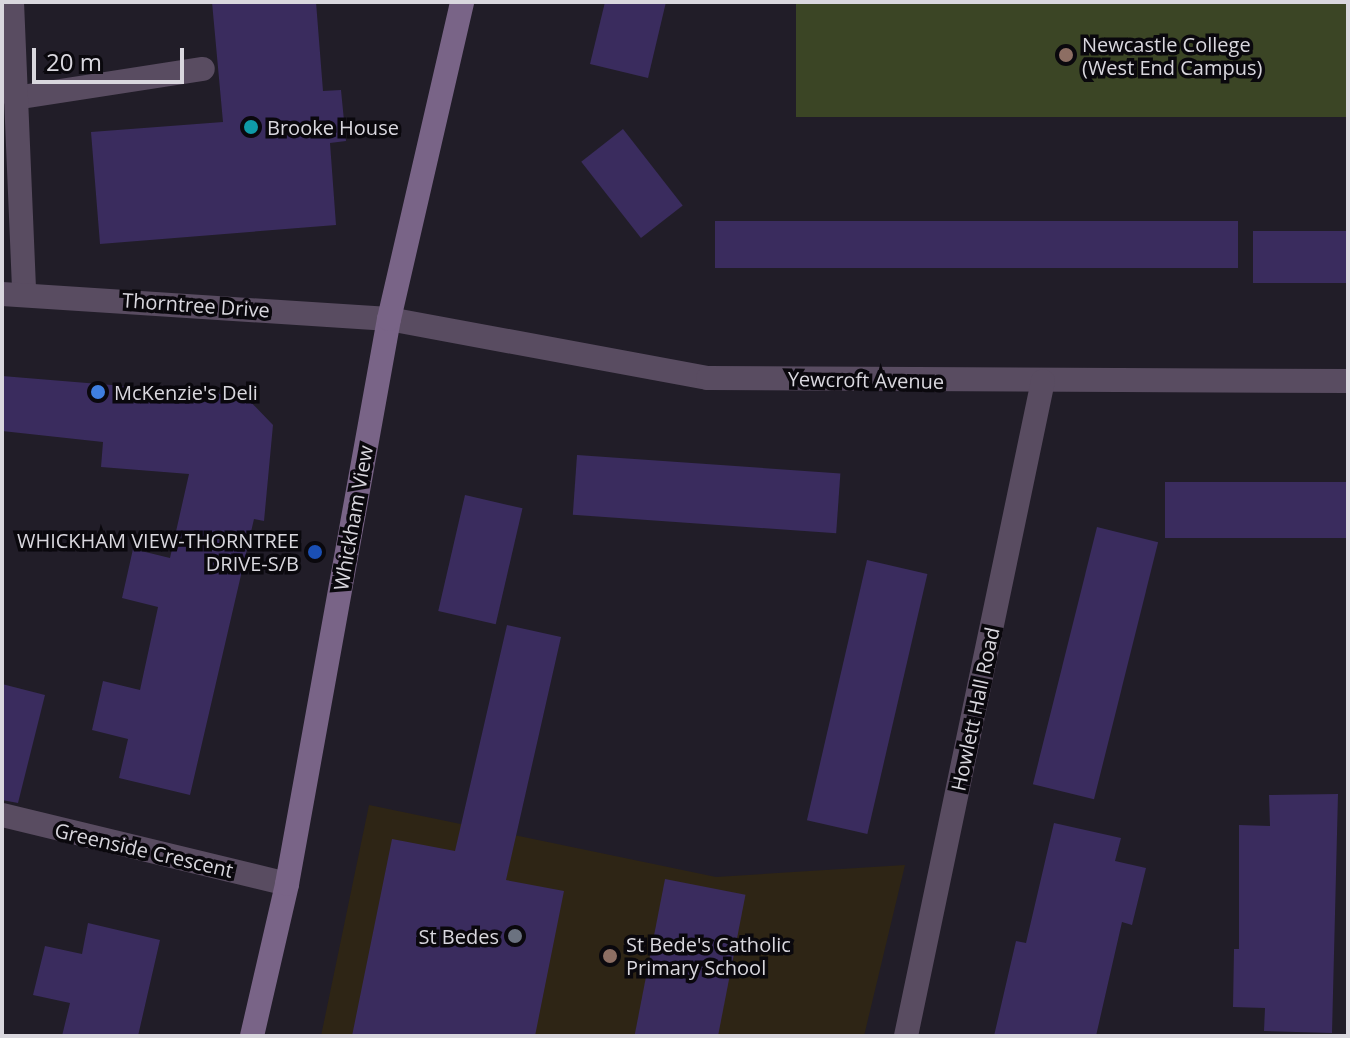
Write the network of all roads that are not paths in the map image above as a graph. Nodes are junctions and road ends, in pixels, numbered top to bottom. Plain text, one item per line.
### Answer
1 (12, 2) edge
2 (462, 2) edge
3 (203, 69) dead end
4 (15, 98) junction
5 (13, 293) edge
6 (389, 319) junction
7 (1043, 381) junction
8 (1348, 381) edge
9 (2, 815) edge
10 (287, 884) junction
11 (252, 1036) edge
12 (906, 1036) edge

1 - 4 street
2 - 6 main road, Whickham View
3 - 4 street
4 - 5 street
5 - 6 street, Thorntree Drive
6 - 7 street, Yewcroft Avenue
6 - 10 main road, Whickham View
7 - 8 street, Yewcroft Avenue
7 - 12 street, Howlett Hall Road
9 - 10 street, Greenside Crescent
10 - 11 main road, Whickham View

